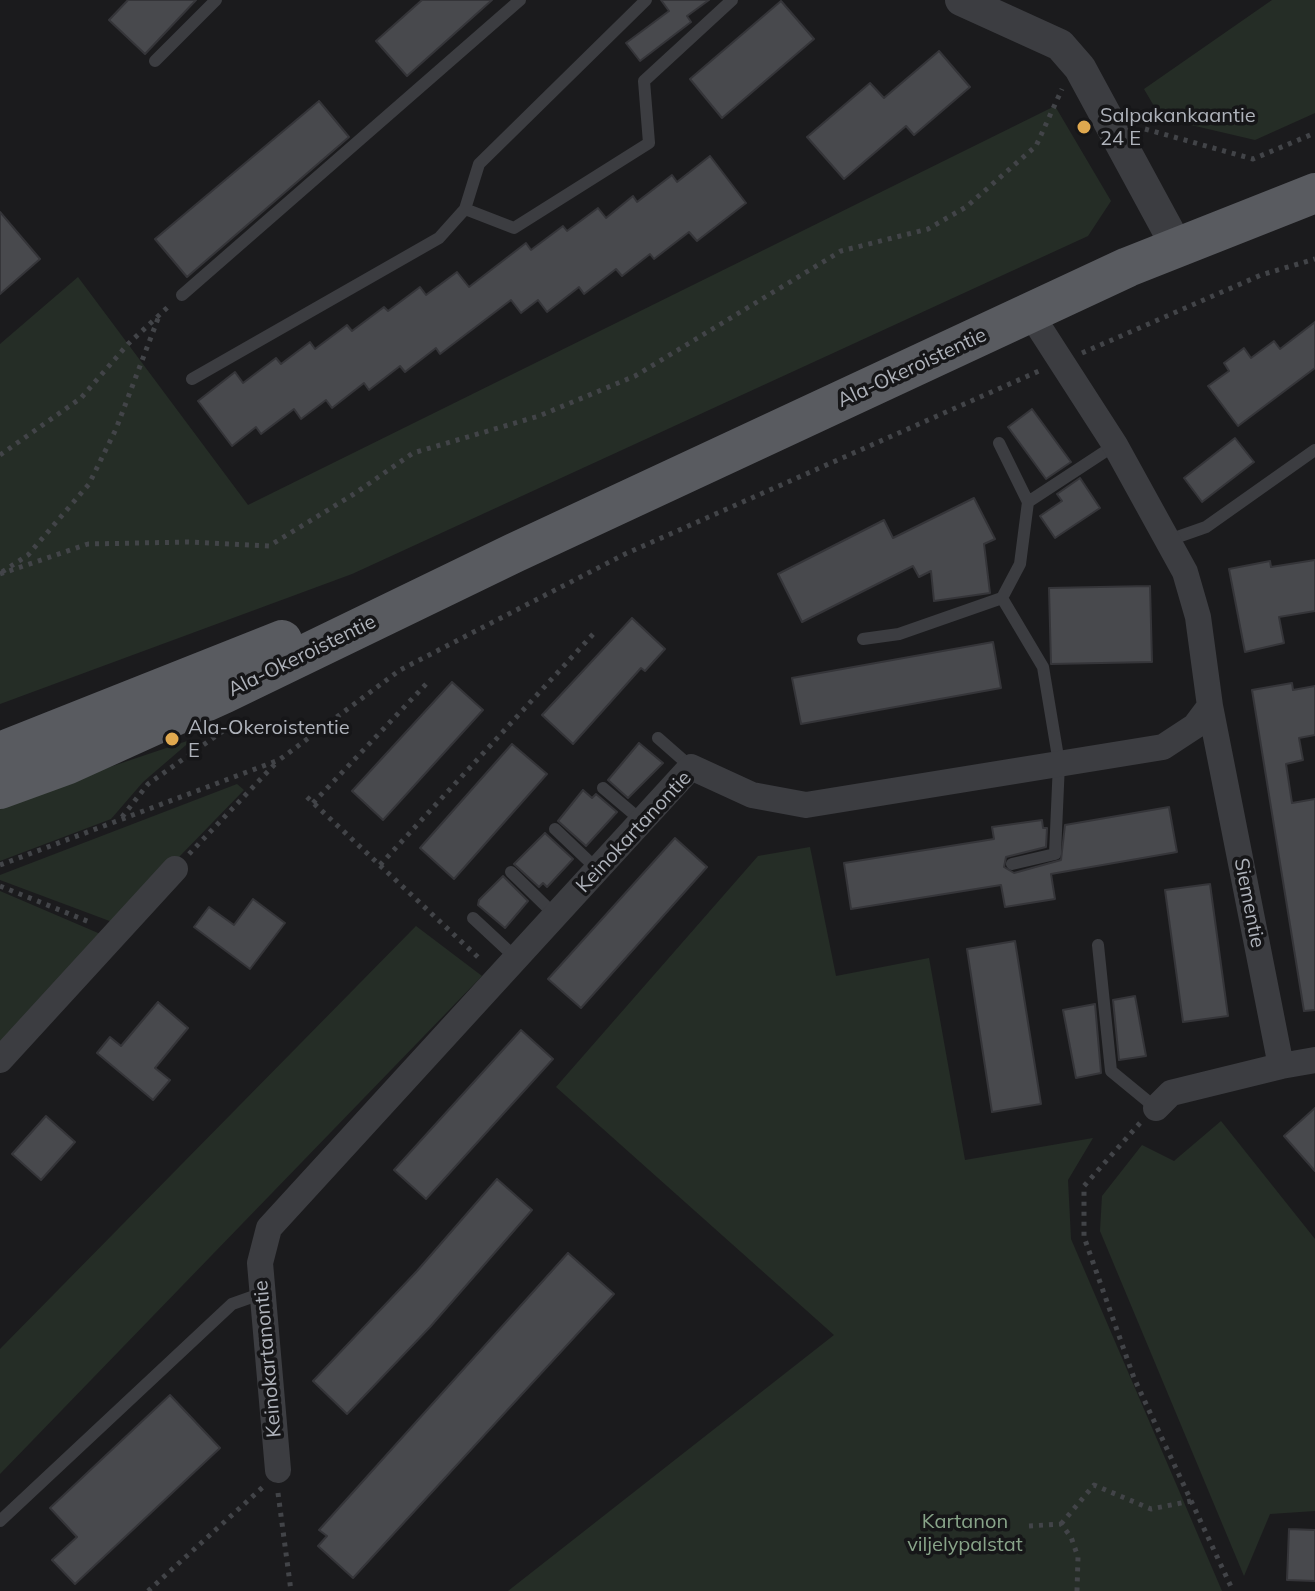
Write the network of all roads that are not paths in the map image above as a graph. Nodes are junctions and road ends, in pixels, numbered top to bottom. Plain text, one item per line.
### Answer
1 (216, 0) edge
2 (520, 0) edge
3 (646, 0) edge
4 (732, 0) edge
5 (961, 0) edge
6 (155, 61) dead end
7 (1315, 193) edge
8 (465, 209) junction
9 (1176, 245) junction
10 (182, 295) road end
11 (1030, 313) junction
12 (192, 379) dead end
13 (999, 443) dead end
14 (1115, 445) junction
15 (1315, 450) edge
16 (1028, 502) junction
17 (1169, 540) junction
18 (514, 553) junction
19 (1002, 598) junction
20 (863, 639) dead end
21 (1210, 706) junction
22 (658, 738) dead end
23 (0, 752) edge
24 (1059, 763) junction
25 (691, 767) junction
26 (603, 788) dead end
27 (0, 789) edge
28 (642, 821) junction
29 (555, 829) dead end
30 (1012, 864) dead end
31 (175, 869) road end
32 (597, 869) junction
33 (511, 872) dead end
34 (555, 915) junction
35 (473, 918) dead end
36 (1098, 945) dead end
37 (508, 967) junction
38 (0, 1060) edge
39 (1315, 1060) edge
40 (1281, 1066) junction
41 (1156, 1108) joint
42 (263, 1293) junction
43 (277, 1473) road end
44 (0, 1521) edge

1 - 6 lane
2 - 10 lane
3 - 8 lane
4 - 8 lane
5 - 9 street
7 - 9 main road, Ala-Okeroistentie
8 - 12 lane
9 - 11 main road, Ala-Okeroistentie
11 - 14 street
11 - 18 main road, Ala-Okeroistentie
13 - 16 lane
14 - 16 lane
14 - 17 street
15 - 17 lane
16 - 19 lane
17 - 21 street
18 - 23 main road, Ala-Okeroistentie
18 - 27 main road, Ala-Okeroistentie
19 - 20 lane
19 - 24 lane
21 - 24 street, Keinokartanontie
21 - 40 street, Siementie
22 - 25 lane
24 - 25 street, Keinokartanontie
24 - 30 lane
25 - 28 street, Keinokartanontie
26 - 28 lane
28 - 32 street, Keinokartanontie
29 - 32 lane
31 - 38 street
32 - 34 street, Keinokartanontie
33 - 34 lane
34 - 37 street, Keinokartanontie
35 - 37 lane
36 - 41 lane
37 - 42 street, Keinokartanontie
39 - 40 street
40 - 41 street
42 - 43 street, Keinokartanontie
42 - 44 lane

